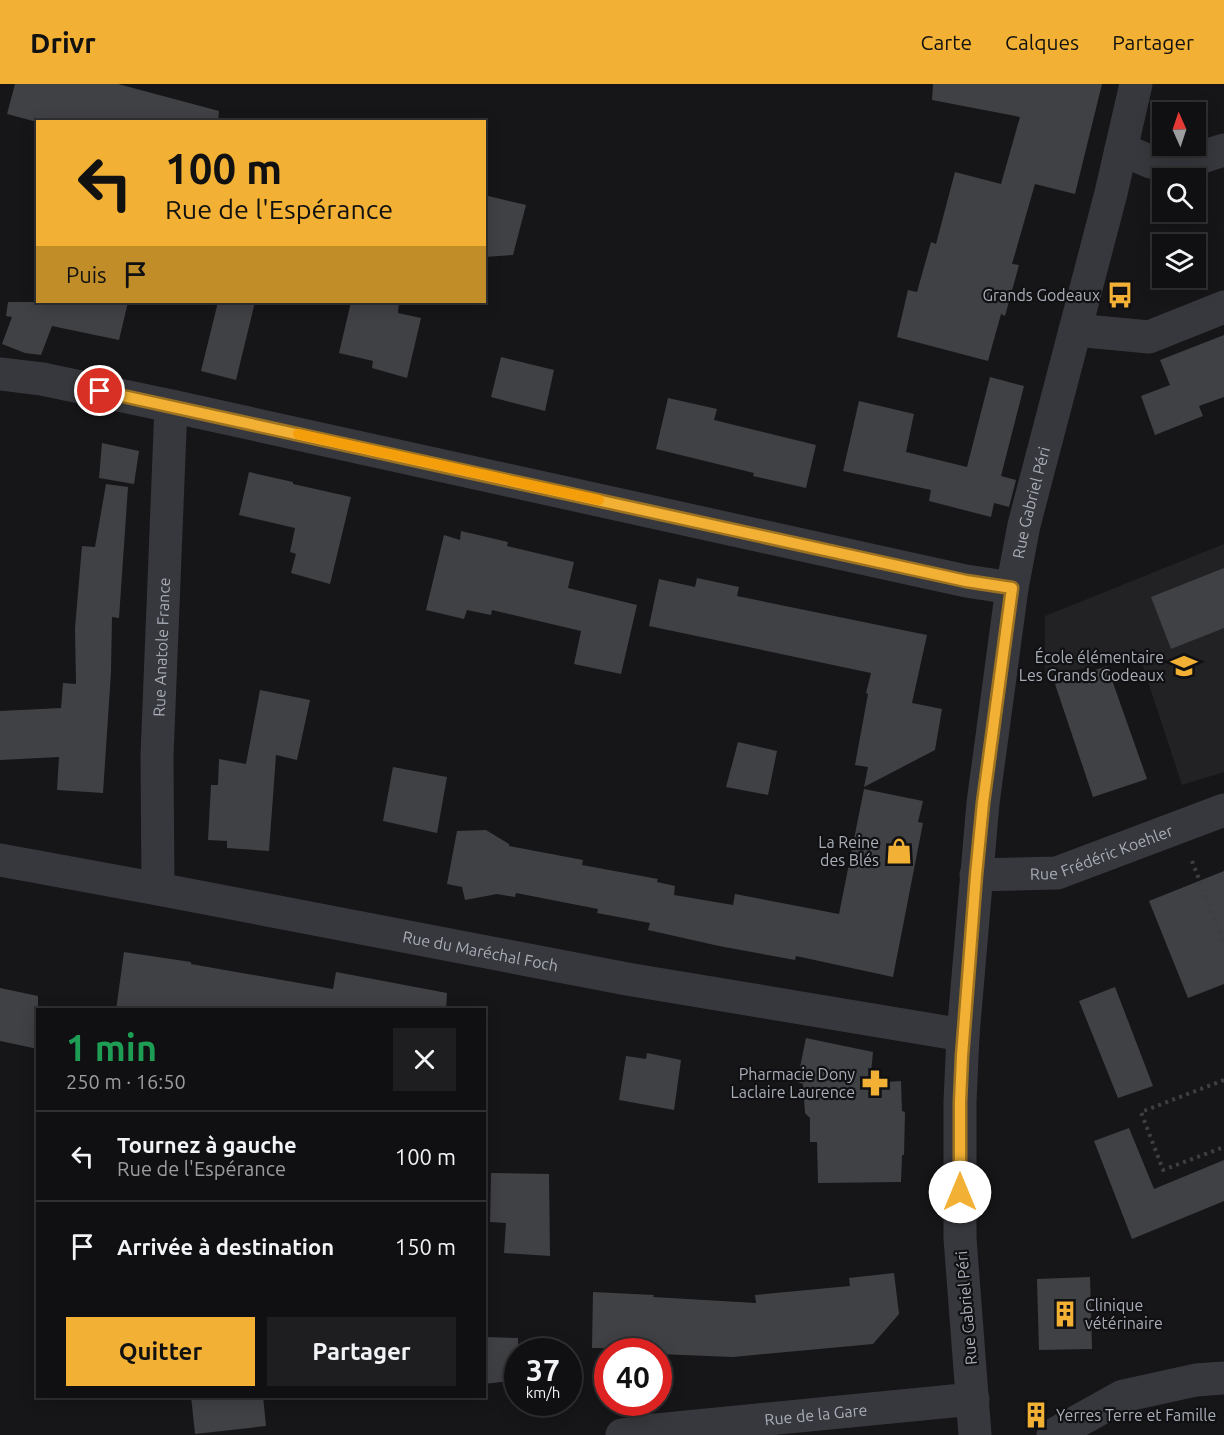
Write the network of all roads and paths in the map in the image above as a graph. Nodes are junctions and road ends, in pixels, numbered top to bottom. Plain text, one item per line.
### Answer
1 (1136, 84) edge
2 (1121, 148) junction
3 (1224, 150) edge
4 (1224, 307) edge
5 (1075, 330) junction
6 (0, 374) edge
7 (171, 406) junction
8 (1012, 588) junction
9 (1224, 810) edge
10 (1178, 827) junction
11 (0, 861) edge
12 (976, 875) junction
13 (158, 889) junction
14 (1224, 945) edge
15 (963, 1035) junction
16 (1224, 1080) edge
17 (1224, 1147) edge
18 (1224, 1378) edge
19 (973, 1399) junction
20 (622, 1435) edge
21 (975, 1435) edge
22 (1053, 1435) edge

1 - 2 street, Rue Gabriel Péri
2 - 3 street
2 - 5 street, Rue Gabriel Péri
4 - 5 street
5 - 8 street, Rue Gabriel Péri
6 - 7 street
7 - 8 street
7 - 13 street, Rue Anatole France
8 - 12 street, Rue Gabriel Péri
9 - 10 street, Rue Frédéric Koehler
10 - 12 street, Rue Frédéric Koehler
10 - 14 path
11 - 13 street, Rue du Maréchal Foch
12 - 15 street, Rue Gabriel Péri
13 - 15 street, Rue du Maréchal Foch
15 - 19 street, Rue Gabriel Péri
16 - 17 path
18 - 22 street
19 - 20 street, Rue de la Gare
19 - 21 street, Rue Gabriel Péri

